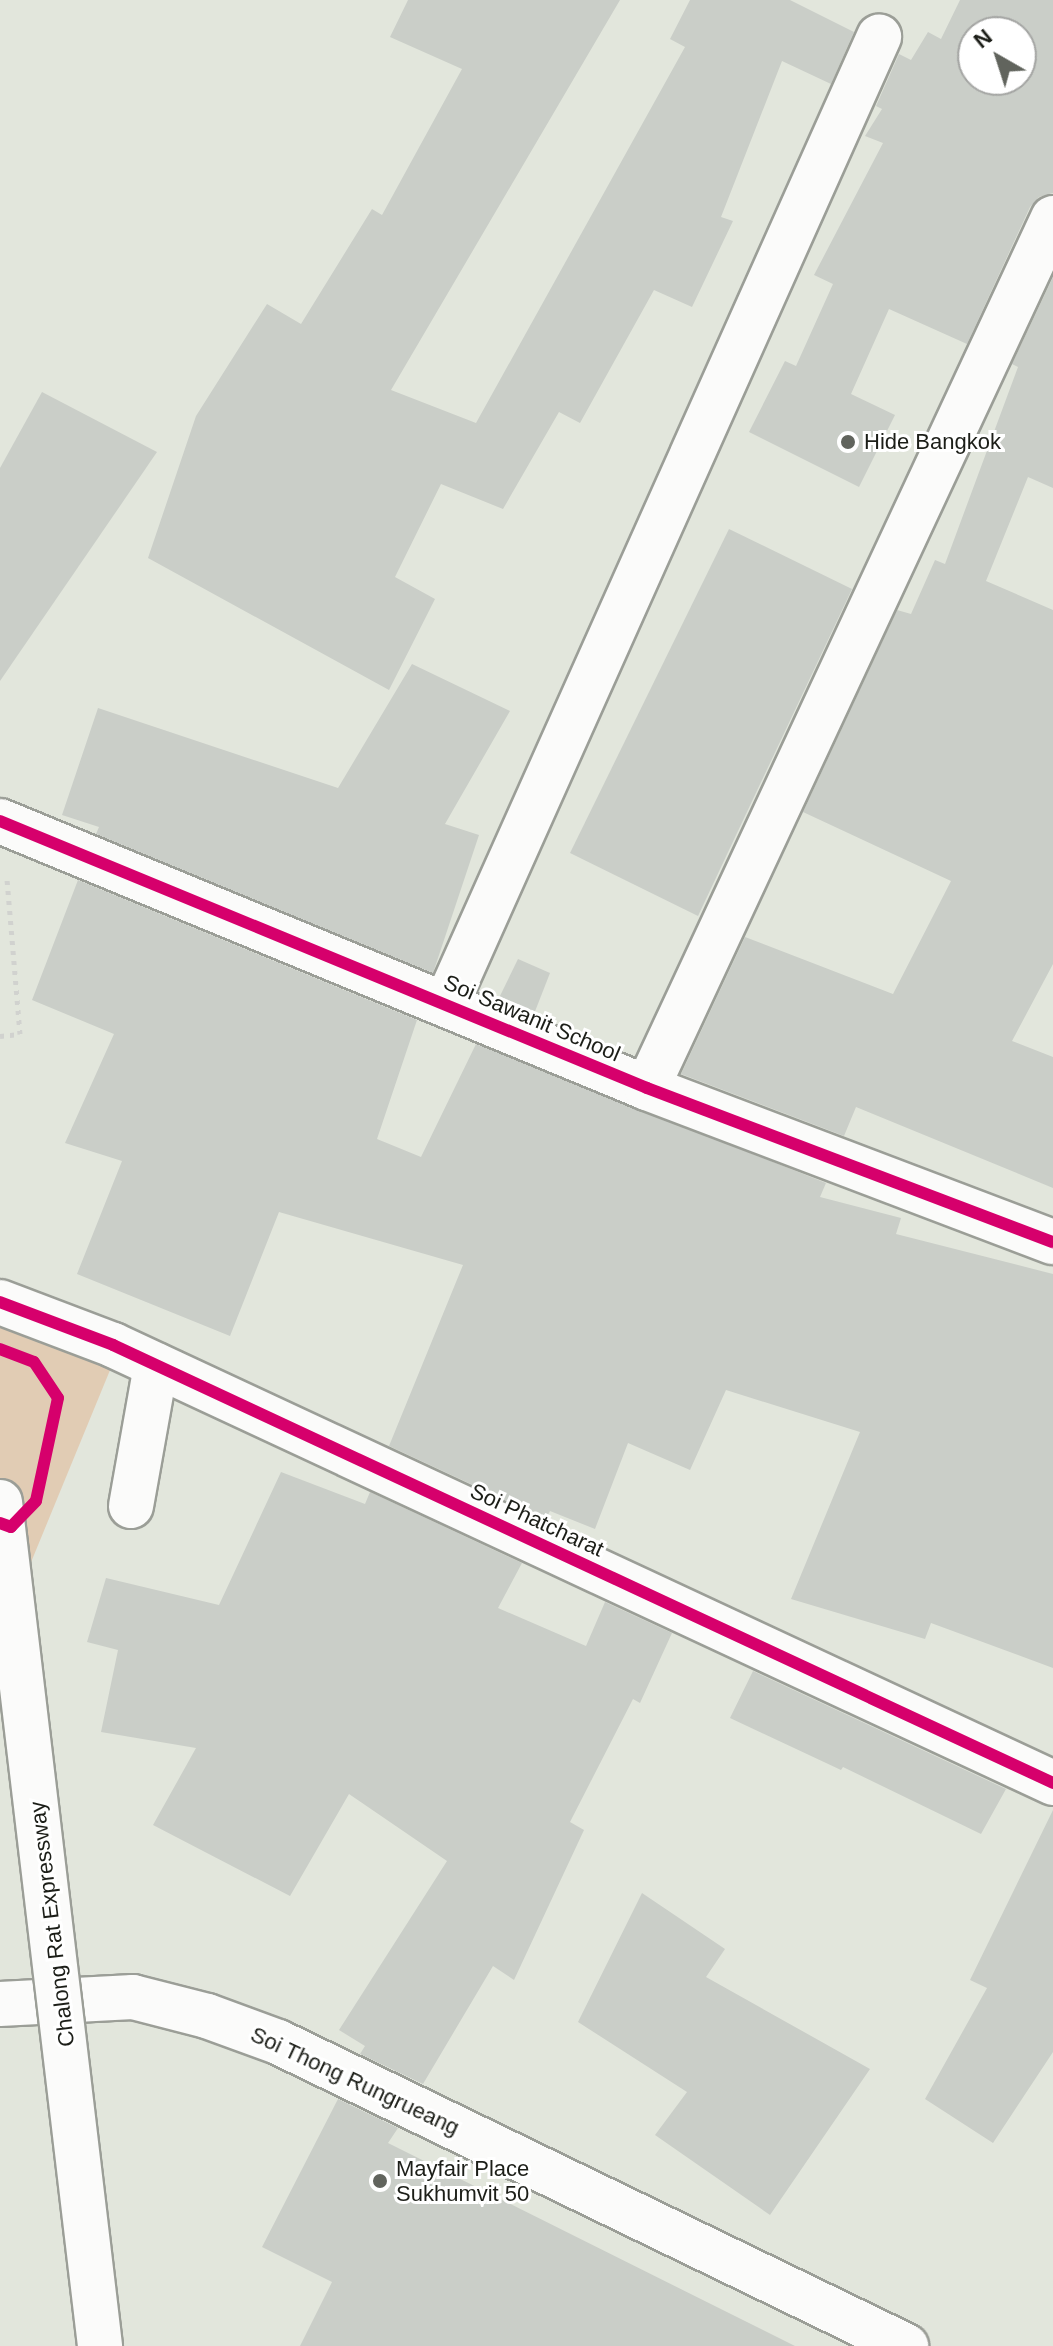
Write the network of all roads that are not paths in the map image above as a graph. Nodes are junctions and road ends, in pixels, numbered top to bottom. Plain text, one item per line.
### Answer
1 (879, 37) dead end
2 (1053, 218) edge
3 (1, 816) edge
4 (446, 1004) junction
5 (647, 1088) junction
6 (1053, 1242) edge
7 (0, 1302) edge
8 (156, 1365) junction
9 (0, 1502) edge
10 (131, 1506) dead end
11 (1053, 1783) edge
12 (0, 2004) edge
13 (100, 2346) edge
14 (906, 2346) edge

1 - 4 main road
2 - 5 main road
3 - 4 main road, Soi Sawanit School
4 - 5 main road, Soi Sawanit School
5 - 6 main road, Soi Sawanit School
7 - 8 main road, Soi Phatcharat
8 - 10 main road
8 - 11 main road, Soi Phatcharat
9 - 13 main road, Chalong Rat Expressway, bridge
12 - 14 main road, Soi Thong Rungrueang

